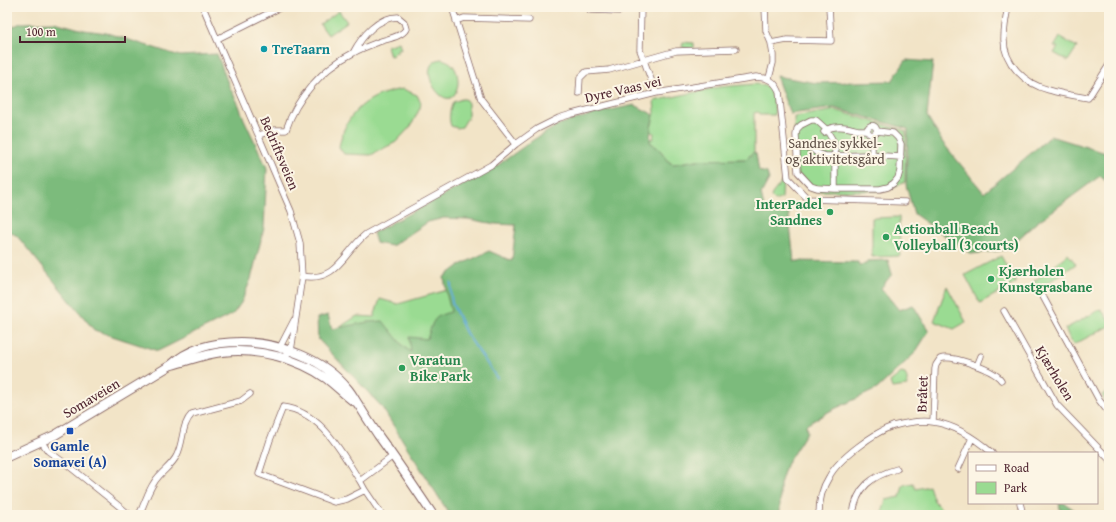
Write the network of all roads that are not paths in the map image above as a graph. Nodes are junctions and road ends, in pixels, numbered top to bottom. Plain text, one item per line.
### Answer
1 (203, 7) edge
2 (281, 7) edge
3 (452, 7) edge
4 (631, 7) edge
5 (640, 7) edge
6 (765, 7) edge
7 (829, 7) edge
8 (1008, 7) edge
9 (590, 10) dead end
10 (529, 20) dead end
11 (456, 21) junction
12 (217, 39) junction
13 (771, 43) junction
14 (736, 49) dead end
15 (353, 53) junction
16 (643, 60) junction
17 (1109, 65) edge
18 (769, 78) junction
19 (579, 93) dead end
20 (656, 93) junction
21 (867, 130) junction
22 (825, 131) junction
23 (875, 133) junction
24 (259, 135) junction
25 (516, 144) junction
26 (797, 148) junction
27 (836, 155) junction
28 (872, 155) junction
29 (901, 157) junction
30 (836, 189) junction
31 (905, 202) dead end
32 (302, 276) junction
33 (1040, 291) dead end
34 (1004, 312) dead end
35 (296, 316) junction
36 (280, 347) junction
37 (291, 351) junction
38 (981, 356) dead end
39 (282, 358) junction
40 (171, 365) junction
41 (977, 366) junction
42 (1001, 380) dead end
43 (250, 394) dead end
44 (359, 407) junction
45 (1109, 413) edge
46 (933, 422) junction
47 (972, 438) junction
48 (41, 442) junction
49 (22, 449) junction
50 (7, 452) edge
51 (991, 452) edge
52 (393, 456) junction
53 (7, 457) edge
54 (1109, 459) edge
55 (897, 469) dead end
56 (958, 469) dead end
57 (360, 481) junction
58 (365, 490) junction
59 (1020, 504) edge
60 (130, 515) edge
61 (139, 515) edge
62 (382, 515) edge
63 (433, 515) edge
64 (819, 515) edge
65 (853, 515) edge
66 (1023, 515) edge

1 - 12 street, Bedriftsveien
2 - 12 street
3 - 11 street
4 - 9 street
5 - 16 street
6 - 13 street
7 - 13 street
8 - 17 street
10 - 11 street
11 - 25 street
12 - 24 street, Bedriftsveien
13 - 18 street
14 - 16 street
15 - 15 street
15 - 24 street
16 - 19 street
16 - 20 street
18 - 20 street, Dyre Vaas vei
18 - 31 street
20 - 25 street, Dyre Vaas vei
21 - 22 street
21 - 23 street
21 - 23 street
22 - 26 street
22 - 27 street
23 - 28 street
23 - 29 street
24 - 32 street, Bedriftsveien
25 - 32 street, Dyre Vaas vei
26 - 27 street
26 - 30 street
27 - 28 street
27 - 30 street
28 - 29 street
29 - 30 street
32 - 35 street, Bedriftsveien
33 - 45 street, Kjærholen
34 - 54 street, Kjærholen
35 - 36 street, Bedriftsveien
35 - 37 street, Bedriftsveien
36 - 37 main road, Somaveien
36 - 39 street
36 - 40 main road, Somaveien
37 - 39 street
37 - 44 main road, Somaveien
38 - 41 street
39 - 40 main road, Somaveien
39 - 44 main road, Somaveien
40 - 48 main road, Somaveien
41 - 42 street, Bråtet
41 - 46 street, Bråtet
43 - 61 street
44 - 52 main road, Somaveien
46 - 47 street
46 - 64 street
47 - 51 street
47 - 56 street
48 - 49 main road, Somaveien
48 - 60 street
49 - 50 main road, Somaveien
49 - 53 main road, Somaveien
52 - 57 street
52 - 63 main road, Somaveien
55 - 65 street
57 - 58 street
57 - 58 street
58 - 62 street
59 - 66 street

